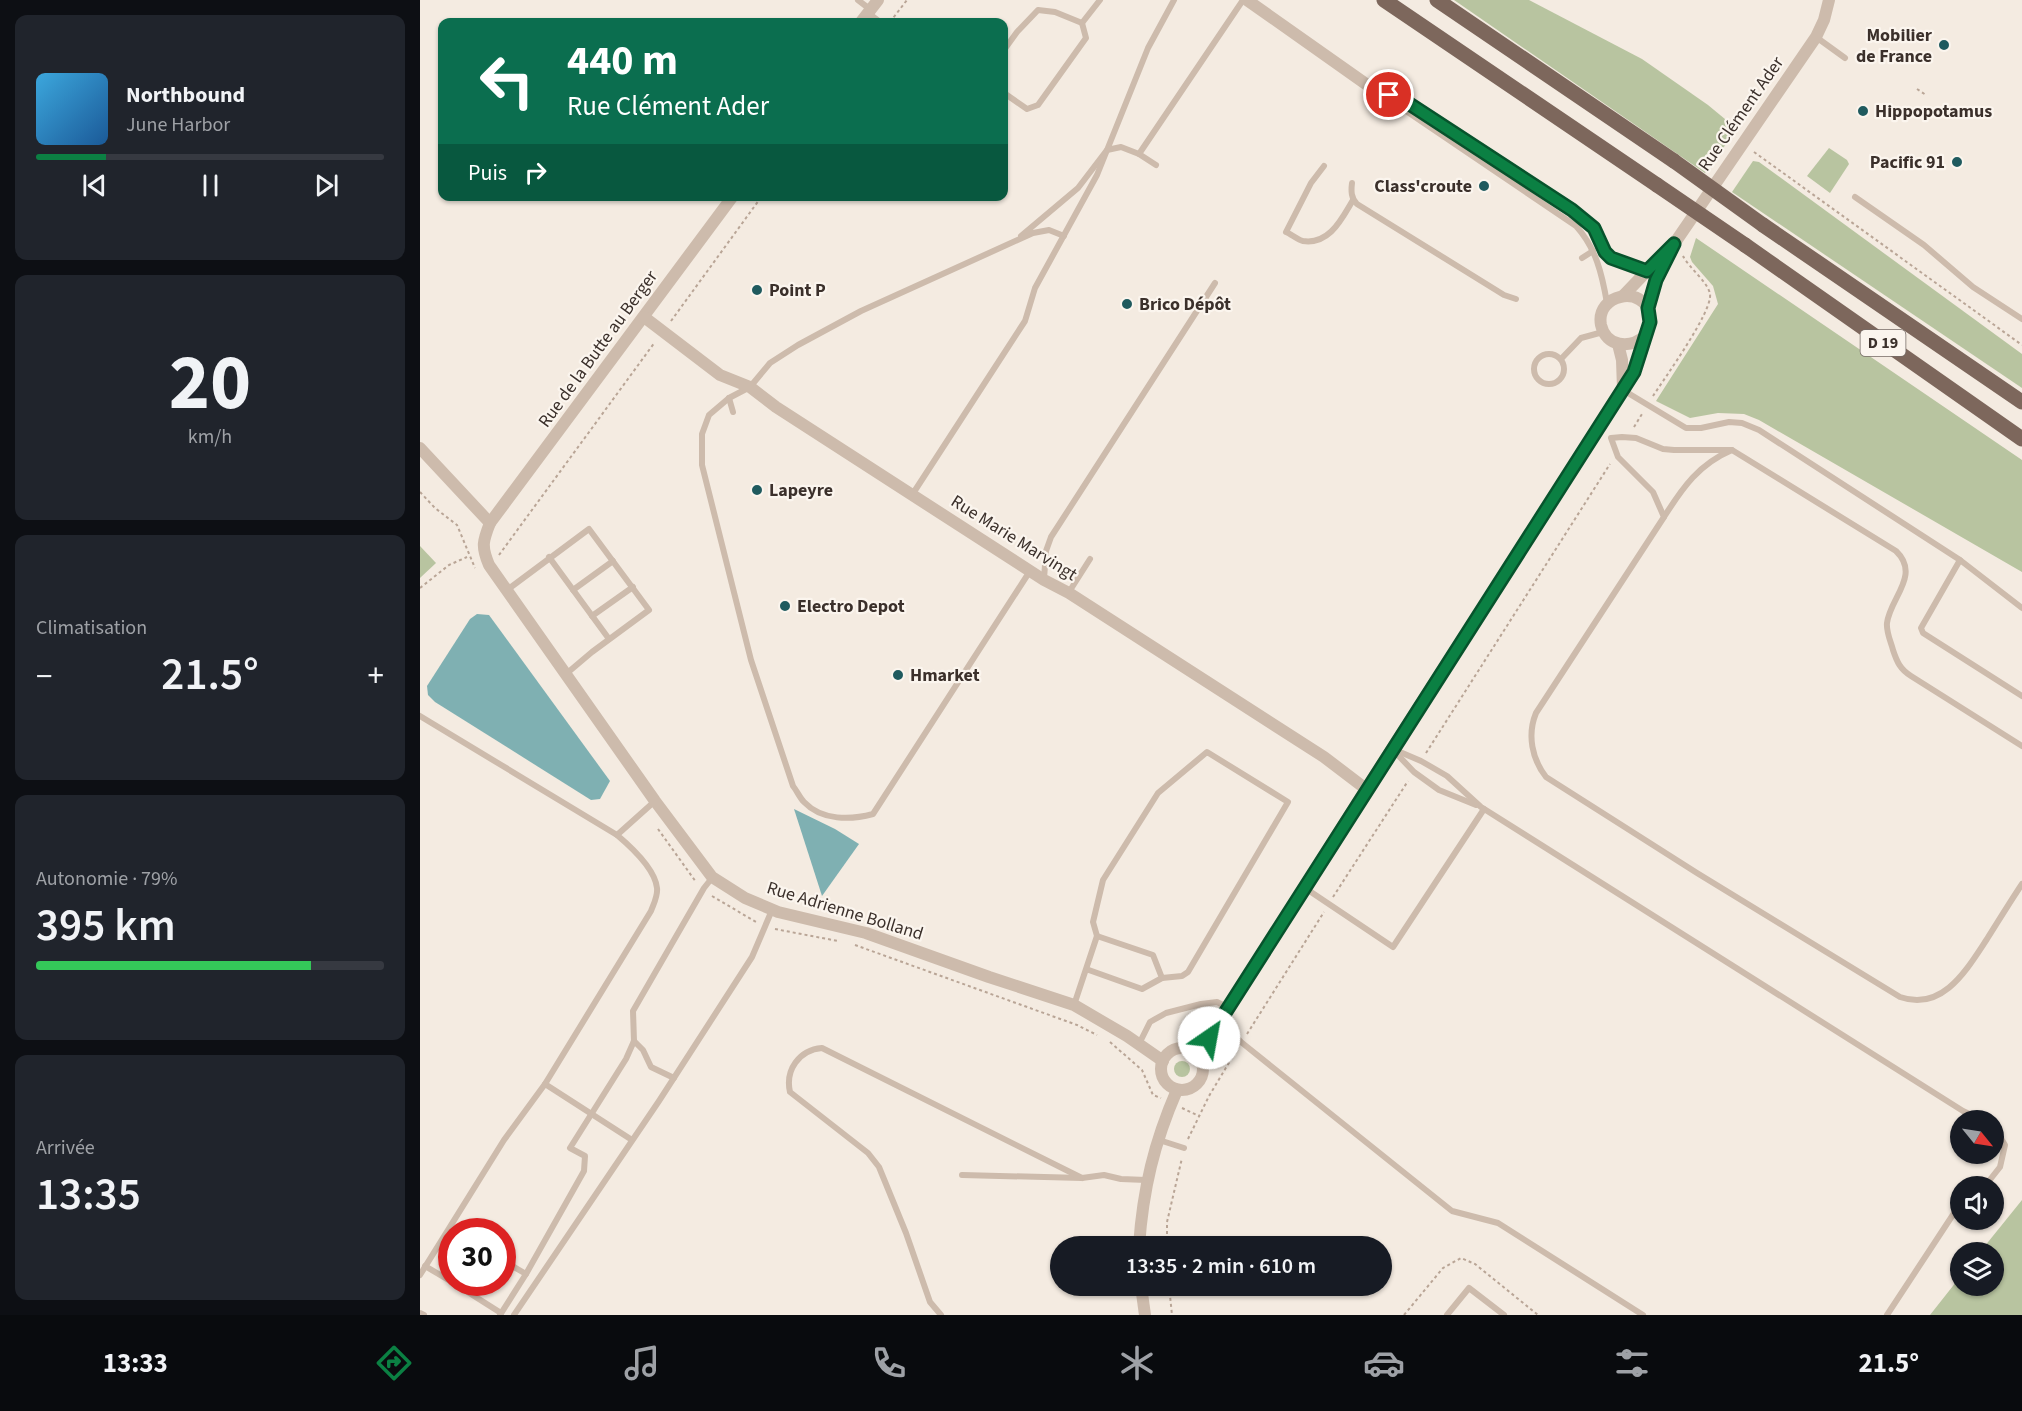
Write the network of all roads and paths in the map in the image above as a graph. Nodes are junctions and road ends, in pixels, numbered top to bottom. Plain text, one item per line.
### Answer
1 (858, 0) edge
2 (907, 0) edge
3 (1100, 0) edge
4 (1174, 0) edge
5 (1245, 0) edge
6 (1384, 0) edge
7 (1437, 0) edge
8 (1829, 0) edge
9 (869, 11) edge
10 (893, 18) edge
11 (1082, 23) junction
12 (1816, 37) junction
13 (1008, 44) edge
14 (1845, 57) dead end
15 (1373, 89) junction
16 (1917, 89) dead end
17 (1926, 95) dead end
18 (1008, 96) edge
19 (1742, 143) junction
20 (1107, 150) junction
21 (1139, 154) junction
22 (1156, 165) dead end
23 (1324, 166) dead end
24 (1352, 183) dead end
25 (1855, 197) dead end
26 (1353, 200) junction
27 (729, 201) edge
28 (758, 201) edge
29 (1572, 210) junction
30 (1565, 219) junction
31 (1064, 236) junction
32 (1016, 240) junction
33 (1674, 244) junction
34 (1593, 251) junction
35 (1582, 258) dead end
36 (1647, 271) junction
37 (1215, 283) dead end
38 (1624, 295) junction
39 (1516, 299) dead end
40 (1608, 303) junction
41 (1648, 308) junction
42 (644, 317) junction
43 (2022, 319) edge
44 (663, 332) junction
45 (1604, 332) junction
46 (1645, 336) junction
47 (1618, 344) junction
48 (2022, 345) edge
49 (1561, 359) junction
50 (750, 387) junction
51 (1623, 390) junction
52 (729, 398) junction
53 (2022, 402) edge
54 (1648, 405) junction
55 (733, 412) dead end
56 (1598, 429) junction
57 (1628, 437) junction
58 (1611, 438) junction
59 (2022, 439) edge
60 (420, 448) edge
61 (1732, 450) junction
62 (1616, 454) junction
63 (420, 492) edge
64 (912, 495) junction
65 (1664, 517) junction
66 (490, 523) junction
67 (468, 556) junction
68 (497, 557) dead end
69 (549, 557) junction
70 (1090, 559) dead end
71 (1960, 560) junction
72 (613, 561) junction
73 (1030, 571) junction
74 (479, 574) dead end
75 (1044, 580) junction
76 (633, 587) junction
77 (420, 588) edge
78 (507, 590) junction
79 (573, 590) junction
80 (1069, 593) junction
81 (2022, 608) edge
82 (592, 616) junction
83 (609, 639) junction
84 (566, 674) junction
85 (2022, 696) edge
86 (420, 716) edge
87 (2022, 746) edge
88 (1393, 749) junction
89 (1421, 761) junction
90 (1414, 772) junction
91 (1366, 789) junction
92 (655, 801) junction
93 (1482, 808) junction
94 (645, 810) junction
95 (617, 834) junction
96 (712, 877) junction
97 (2022, 884) edge
98 (704, 888) junction
99 (1305, 888) junction
100 (1330, 903) junction
101 (772, 910) junction
102 (765, 926) junction
103 (1097, 936) junction
104 (837, 941) dead end
105 (849, 943) dead end
106 (1086, 969) junction
107 (1162, 978) junction
108 (1074, 1005) junction
109 (1229, 1008) junction
110 (1220, 1022) junction
111 (1098, 1035) dead end
112 (634, 1041) junction
113 (1108, 1041) dead end
114 (1241, 1042) junction
115 (1139, 1044) junction
116 (1196, 1054) junction
117 (1163, 1061) junction
118 (674, 1078) junction
119 (545, 1084) junction
120 (1177, 1090) junction
121 (1171, 1103) junction
122 (1960, 1110) edge
123 (591, 1113) junction
124 (1199, 1116) junction
125 (1158, 1139) junction
126 (632, 1140) junction
127 (1184, 1148) junction
128 (962, 1175) dead end
129 (1082, 1178) junction
130 (1146, 1180) junction
131 (459, 1218) edge
132 (1950, 1219) edge
133 (1140, 1236) edge
134 (1167, 1236) edge
135 (438, 1249) edge
136 (425, 1266) junction
137 (516, 1268) edge
138 (438, 1274) edge
139 (526, 1274) junction
140 (420, 1275) edge
141 (473, 1296) edge
142 (1142, 1296) edge
143 (1170, 1296) edge
144 (501, 1314) edge
145 (514, 1315) edge
146 (941, 1315) edge
147 (1145, 1315) edge
148 (1172, 1315) edge
149 (1447, 1315) edge
150 (1504, 1315) edge
151 (1643, 1315) edge
152 (1887, 1315) edge

1 - 9 lane
2 - 10 path
3 - 11 lane
4 - 20 lane
5 - 15 street
5 - 21 lane
6 - 59 main road, D 19, bridge
7 - 53 main road, D 19, bridge
8 - 12 street, Rue Clément Ader
11 - 13 lane
11 - 18 lane
12 - 14 lane
12 - 19 street, Rue Clément Ader
15 - 29 lane
15 - 30 lane
16 - 17 path
19 - 33 street, Rue Clément Ader
19 - 48 path
20 - 21 lane
20 - 31 lane
20 - 32 lane
21 - 22 lane
23 - 26 lane
24 - 26 lane
25 - 43 lane
26 - 39 lane
27 - 42 street, Rue de la Butte au Berger
28 - 44 path
29 - 30 lane
29 - 36 lane
30 - 34 lane
31 - 32 lane
31 - 64 lane
32 - 50 lane
33 - 36 street, Rue Clément Ader
33 - 41 street, Rue Clément Ader
33 - 54 path
34 - 35 lane
34 - 40 lane
36 - 38 street, Rue Clément Ader
37 - 75 lane
38 - 40 street, Rue Clément Ader
38 - 41 street
40 - 45 street
41 - 46 street, Rue Clément Ader
42 - 44 street, Rue Marie Marvingt
42 - 66 street, Rue de la Butte au Berger
44 - 50 street, Rue Marie Marvingt
44 - 68 path
45 - 47 street
45 - 49 lane
46 - 47 street
46 - 51 street, Rue Clément Ader
47 - 51 street
49 - 49 lane
50 - 52 lane
50 - 64 street, Rue Marie Marvingt
51 - 54 lane
51 - 56 street, Rue Clément Ader
52 - 55 lane
52 - 73 lane
54 - 57 path
54 - 71 lane
56 - 58 lane
56 - 88 street, Rue Clément Ader
57 - 58 lane
57 - 61 lane
58 - 62 lane
60 - 66 street
61 - 65 lane
61 - 87 lane
62 - 65 lane
62 - 89 path
63 - 67 path
64 - 73 street, Rue Marie Marvingt
65 - 97 lane
66 - 78 street, Rue Adrienne Bolland
67 - 74 path
67 - 77 path
69 - 72 lane
69 - 78 lane
69 - 79 lane
70 - 80 lane
71 - 81 lane
71 - 85 lane
72 - 76 lane
72 - 79 lane
73 - 75 street, Rue Marie Marvingt
75 - 80 street, Rue Marie Marvingt
76 - 82 lane
76 - 83 lane
78 - 84 street, Rue Adrienne Bolland
79 - 82 lane
80 - 91 street, Rue Marie Marvingt
82 - 83 lane
83 - 84 lane
84 - 92 street, Rue Adrienne Bolland
86 - 95 lane
88 - 89 lane
88 - 90 lane
88 - 91 street, Rue Clément Ader
89 - 93 lane
90 - 93 lane
90 - 100 path
91 - 99 street, Rue Clément Ader
92 - 94 lane
92 - 96 street, Rue Adrienne Bolland
93 - 100 lane
93 - 122 lane
94 - 95 lane
94 - 98 path
95 - 119 lane
96 - 98 lane
96 - 101 street, Rue Adrienne Bolland
98 - 102 path
98 - 112 lane
99 - 100 lane
99 - 109 street, Rue Clément Ader
100 - 114 path
101 - 102 lane
101 - 108 street, Rue Adrienne Bolland
102 - 104 path
102 - 118 lane
103 - 106 lane
103 - 107 lane
103 - 107 lane
105 - 111 path
106 - 107 lane
106 - 108 lane
108 - 115 street, Rue Adrienne Bolland
109 - 110 street, Rue Clément Ader
109 - 115 lane
110 - 114 lane
110 - 116 street, Rue Clément Ader
112 - 118 lane
112 - 123 lane
113 - 121 path
114 - 124 path
114 - 151 lane
115 - 117 street, Rue Adrienne Bolland
116 - 117 street
116 - 120 street
117 - 120 street
118 - 126 lane
119 - 123 lane
119 - 131 lane
120 - 121 street
121 - 124 path
121 - 125 street
123 - 126 lane
123 - 139 lane
124 - 127 path
125 - 127 lane
125 - 130 street
126 - 145 lane
127 - 134 path
128 - 129 lane
129 - 130 lane
129 - 146 lane
130 - 133 street
132 - 152 lane
135 - 136 lane
136 - 138 lane
136 - 140 lane
137 - 139 lane
139 - 144 lane
141 - 144 lane
142 - 147 street
143 - 148 path
149 - 150 lane

